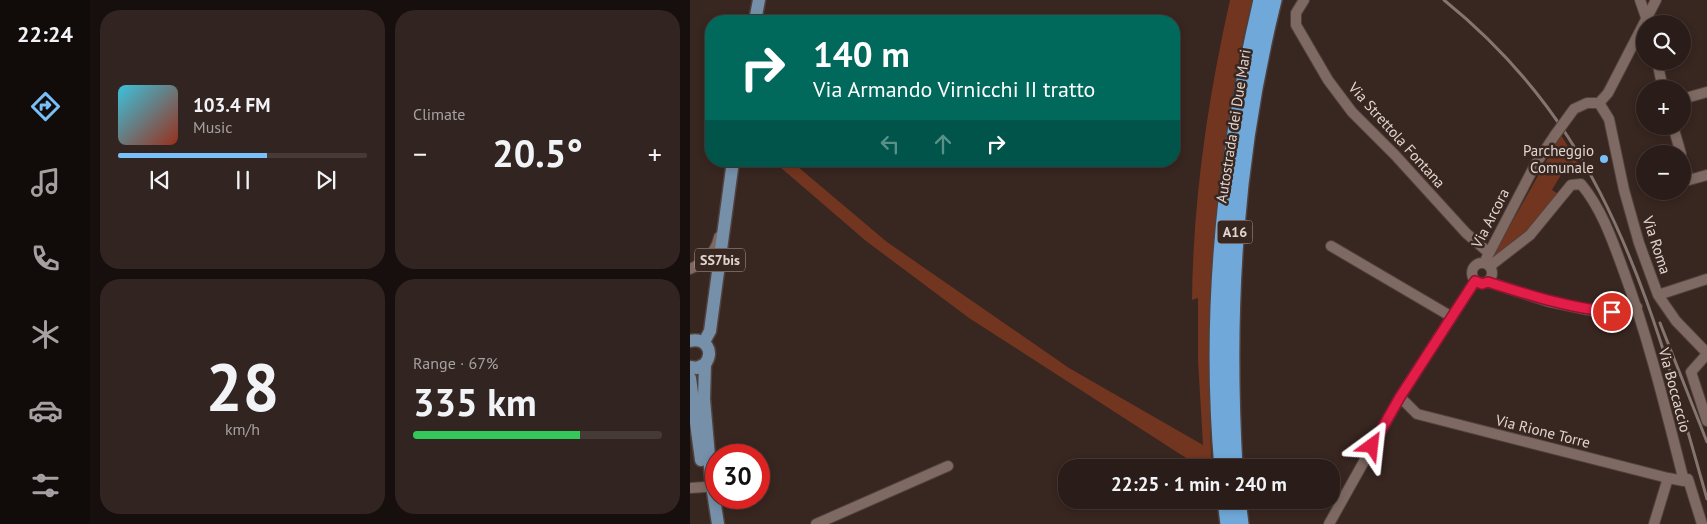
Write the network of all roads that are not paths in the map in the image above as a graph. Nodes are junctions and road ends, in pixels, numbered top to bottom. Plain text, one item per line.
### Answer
1 (759, 0) edge
2 (1261, 0) edge
3 (1274, 0) edge
4 (1304, 0) edge
5 (1640, 0) edge
6 (1656, 0) edge
7 (756, 15) edge
8 (1646, 15) edge
9 (1650, 15) edge
10 (1636, 43) edge
11 (1707, 92) edge
12 (1691, 96) edge
13 (1599, 103) junction
14 (732, 167) edge
15 (1707, 175) edge
16 (1691, 179) edge
17 (726, 218) junction
18 (1331, 246) dead end
19 (1488, 261) junction
20 (690, 269) edge
21 (1707, 279) edge
22 (1475, 281) junction
23 (1488, 282) junction
24 (1658, 295) junction
25 (1637, 307) junction
26 (1452, 317) junction
27 (690, 341) edge
28 (704, 342) junction
29 (1707, 353) edge
30 (705, 364) junction
31 (690, 367) edge
32 (690, 378) edge
33 (1400, 397) junction
34 (1707, 421) edge
35 (1226, 459) edge
36 (1226, 459) edge
37 (948, 466) dead end
38 (1668, 478) junction
39 (1684, 481) junction
40 (705, 487) joint
41 (690, 488) edge
42 (707, 509) edge
43 (709, 524) edge
44 (718, 524) edge
45 (816, 524) edge
46 (1329, 524) edge
47 (1654, 524) edge
48 (1702, 524) edge

1 - 7 main road
2 - 35 highway, Autostrada dei Due Mari / A16
3 - 36 highway, Autostrada dei Due Mari / A16
4 - 19 street, Via Strettola Fontana
5 - 8 street
6 - 9 street
10 - 13 street
11 - 12 street
13 - 19 street, Via Arcora, bridge
13 - 24 street, Via Roma
14 - 17 main road, SS7bis
15 - 16 street
17 - 20 street
17 - 28 main road, SS7bis
18 - 26 street
19 - 22 street, Via Arcora
19 - 23 street, Via Arcora
19 - 25 street, Via Boccaccio
21 - 24 street
22 - 23 street
22 - 26 street, Via Arcora
23 - 25 street
24 - 29 street, Via Roma
25 - 39 street, Via Boccaccio
26 - 33 street, Via Arcora
27 - 28 main road
28 - 30 main road, SS7bis
29 - 34 street
30 - 31 main road
30 - 44 main road, SS7bis
32 - 40 main road
33 - 38 street, Via Rione Torre
33 - 46 street, Via Arcora
37 - 45 street
38 - 39 street, Via Rione Torre
38 - 47 street
39 - 48 street, Via Boccaccio
40 - 41 street
42 - 43 main road

